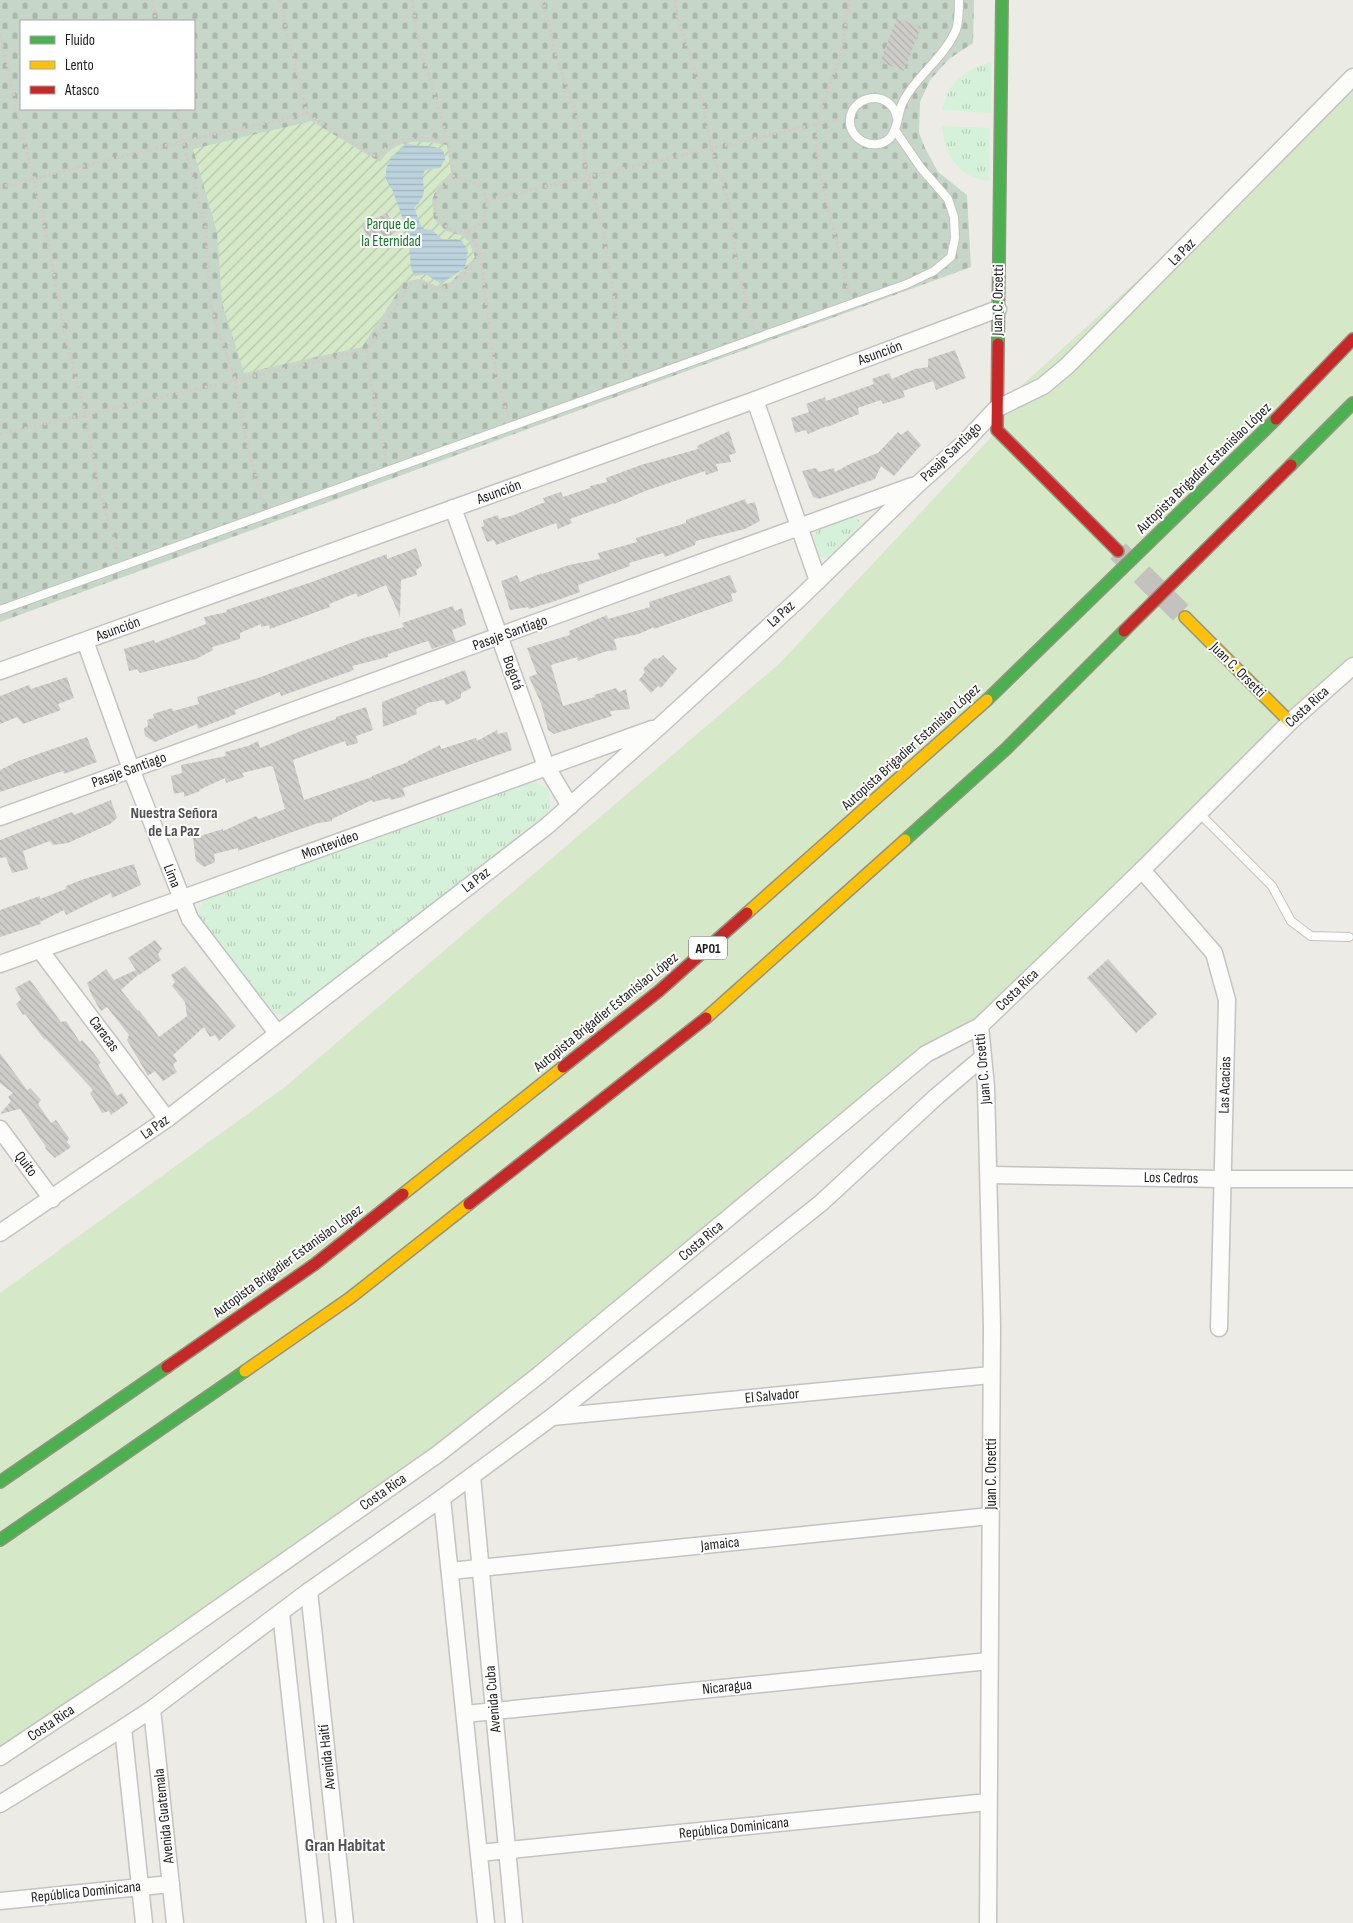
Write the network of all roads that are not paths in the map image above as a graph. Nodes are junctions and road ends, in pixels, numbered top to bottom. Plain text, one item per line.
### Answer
1 (960, 0) edge
2 (1002, 0) edge
3 (1353, 77) edge
4 (897, 118) junction
5 (895, 130) junction
6 (998, 308) junction
7 (1353, 339) edge
8 (755, 400) junction
9 (1353, 403) edge
10 (996, 408) junction
11 (917, 485) junction
12 (453, 508) junction
13 (799, 527) junction
14 (1118, 551) tunnel mouth
15 (818, 581) junction
16 (0, 610) edge
17 (1185, 618) tunnel mouth
18 (500, 637) junction
19 (85, 641) junction
20 (1353, 666) edge
21 (0, 671) edge
22 (1290, 722) junction
23 (660, 726) junction
24 (546, 766) junction
25 (131, 769) junction
26 (570, 806) junction
27 (1199, 813) junction
28 (0, 817) edge
29 (1142, 870) junction
30 (181, 899) junction
31 (1349, 937) dead end
32 (40, 950) junction
33 (0, 964) edge
34 (980, 1026) junction
35 (278, 1033) junction
36 (982, 1058) junction
37 (167, 1119) junction
38 (0, 1130) edge
39 (989, 1175) junction
40 (1222, 1179) junction
41 (1353, 1179) edge
42 (52, 1199) junction
43 (0, 1233) edge
44 (1219, 1328) dead end
45 (991, 1376) junction
46 (552, 1417) junction
47 (472, 1476) junction
48 (0, 1482) edge
49 (442, 1498) junction
50 (990, 1516) junction
51 (0, 1540) edge
52 (480, 1568) junction
53 (450, 1571) junction
54 (309, 1591) junction
55 (281, 1613) junction
56 (989, 1661) junction
57 (152, 1709) junction
58 (494, 1711) junction
59 (465, 1714) junction
60 (123, 1728) junction
61 (0, 1758) edge
62 (988, 1802) junction
63 (0, 1804) edge
64 (507, 1850) junction
65 (479, 1853) junction
66 (171, 1884) junction
67 (140, 1887) junction
68 (0, 1901) edge
69 (144, 1923) edge
70 (175, 1923) edge
71 (315, 1923) edge
72 (345, 1923) edge
73 (486, 1923) edge
74 (514, 1923) edge
75 (988, 1923) edge

1 - 4 lane
2 - 6 main road, Juan C. Orsetti
3 - 10 street, La Paz
4 - 5 lane
4 - 5 lane
5 - 16 lane
6 - 8 street, Asunción
6 - 10 main road, Juan C. Orsetti
7 - 48 main road, Autopista Brigadier Estanislao López / AP01
8 - 12 street, Asunción
8 - 13 street
9 - 51 main road
10 - 11 street, Pasaje Santiago
10 - 14 main road, Juan C. Orsetti
11 - 13 street, Pasaje Santiago
11 - 15 street, La Paz
12 - 18 street, Bogotá
12 - 19 street, Asunción
13 - 15 street
13 - 18 street, Pasaje Santiago
15 - 23 street, La Paz
17 - 22 main road, Juan C. Orsetti
18 - 24 street, Bogotá
18 - 25 street, Pasaje Santiago
19 - 21 street, Asunción
19 - 25 street, Lima
20 - 22 street, Costa Rica
22 - 27 street, Costa Rica
23 - 24 street, Montevideo
23 - 26 street, La Paz
24 - 26 street, Bogotá
24 - 30 street, Montevideo
25 - 28 street, Pasaje Santiago
25 - 30 street, Lima
26 - 35 street, La Paz
27 - 29 street, Costa Rica
27 - 31 lane
29 - 34 street, Costa Rica
29 - 40 street, Las Acacias
30 - 32 street, Montevideo
30 - 35 street, Lima
32 - 33 street, Montevideo
32 - 37 street, Caracas
34 - 36 street, Juan C. Orsetti
34 - 61 street, Costa Rica
35 - 37 street, La Paz
36 - 39 street, Juan C. Orsetti
36 - 46 street
37 - 42 street, La Paz
38 - 42 street, Quito
39 - 40 street, Los Cedros
39 - 45 street, Juan C. Orsetti
40 - 41 street, Los Cedros
40 - 44 street, Las Acacias
42 - 43 street, La Paz
45 - 46 street, El Salvador
45 - 50 street, Juan C. Orsetti
46 - 47 street
47 - 49 street
47 - 52 street, Avenida Cuba
49 - 53 street, Avenida Cuba
49 - 54 street
50 - 52 street, Jamaica
50 - 56 street, Juan C. Orsetti
52 - 53 street, Jamaica
52 - 58 street, Avenida Cuba
53 - 59 street, Avenida Cuba
54 - 55 street
54 - 72 street, Avenida Haití
55 - 57 street
55 - 71 street, Avenida Haití
56 - 58 street, Nicaragua
56 - 62 street, Juan C. Orsetti
57 - 60 street
57 - 66 street, Avenida Guatemala
58 - 59 street, Nicaragua
58 - 64 street, Avenida Cuba
59 - 65 street, Avenida Cuba
60 - 63 street
60 - 67 street, Avenida Guatemala
62 - 64 street, República Dominicana
62 - 75 street, Juan C. Orsetti
64 - 65 street, República Dominicana
64 - 74 street, Avenida Cuba
65 - 73 street, Avenida Cuba
66 - 67 street, República Dominicana
66 - 70 street, Avenida Guatemala
67 - 68 street, República Dominicana
67 - 69 street, Avenida Guatemala

